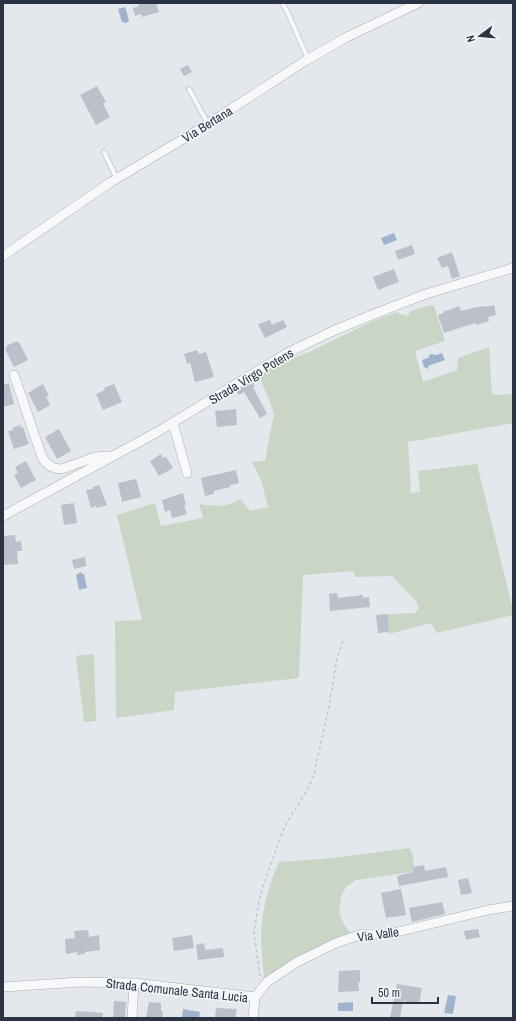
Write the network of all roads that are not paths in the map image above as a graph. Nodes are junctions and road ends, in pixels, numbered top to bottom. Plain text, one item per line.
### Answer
1 (282, 3) edge
2 (418, 3) edge
3 (308, 59) junction
4 (189, 89) dead end
5 (208, 124) junction
6 (104, 152) dead end
7 (117, 179) junction
8 (3, 256) edge
9 (513, 268) edge
10 (14, 375) dead end
11 (173, 423) junction
12 (115, 455) junction
13 (187, 473) dead end
14 (3, 516) edge
15 (513, 906) edge
16 (134, 983) junction
17 (3, 987) edge
18 (255, 997) junction
19 (132, 1018) edge
20 (253, 1018) edge

1 - 3 lane
2 - 3 street, Via Bertana
3 - 5 street, Via Bertana
4 - 5 lane
5 - 7 street, Via Bertana
6 - 7 lane
7 - 8 street, Via Bertana
9 - 11 street, Strada Virgo Potens
10 - 12 street
11 - 12 street, Strada Virgo Potens
11 - 13 street
12 - 14 street, Strada Virgo Potens
15 - 18 street, Via Valle
16 - 17 street, Strada Comunale Santa Lucia
16 - 18 street, Strada Comunale Santa Lucia
16 - 19 street
18 - 20 street

